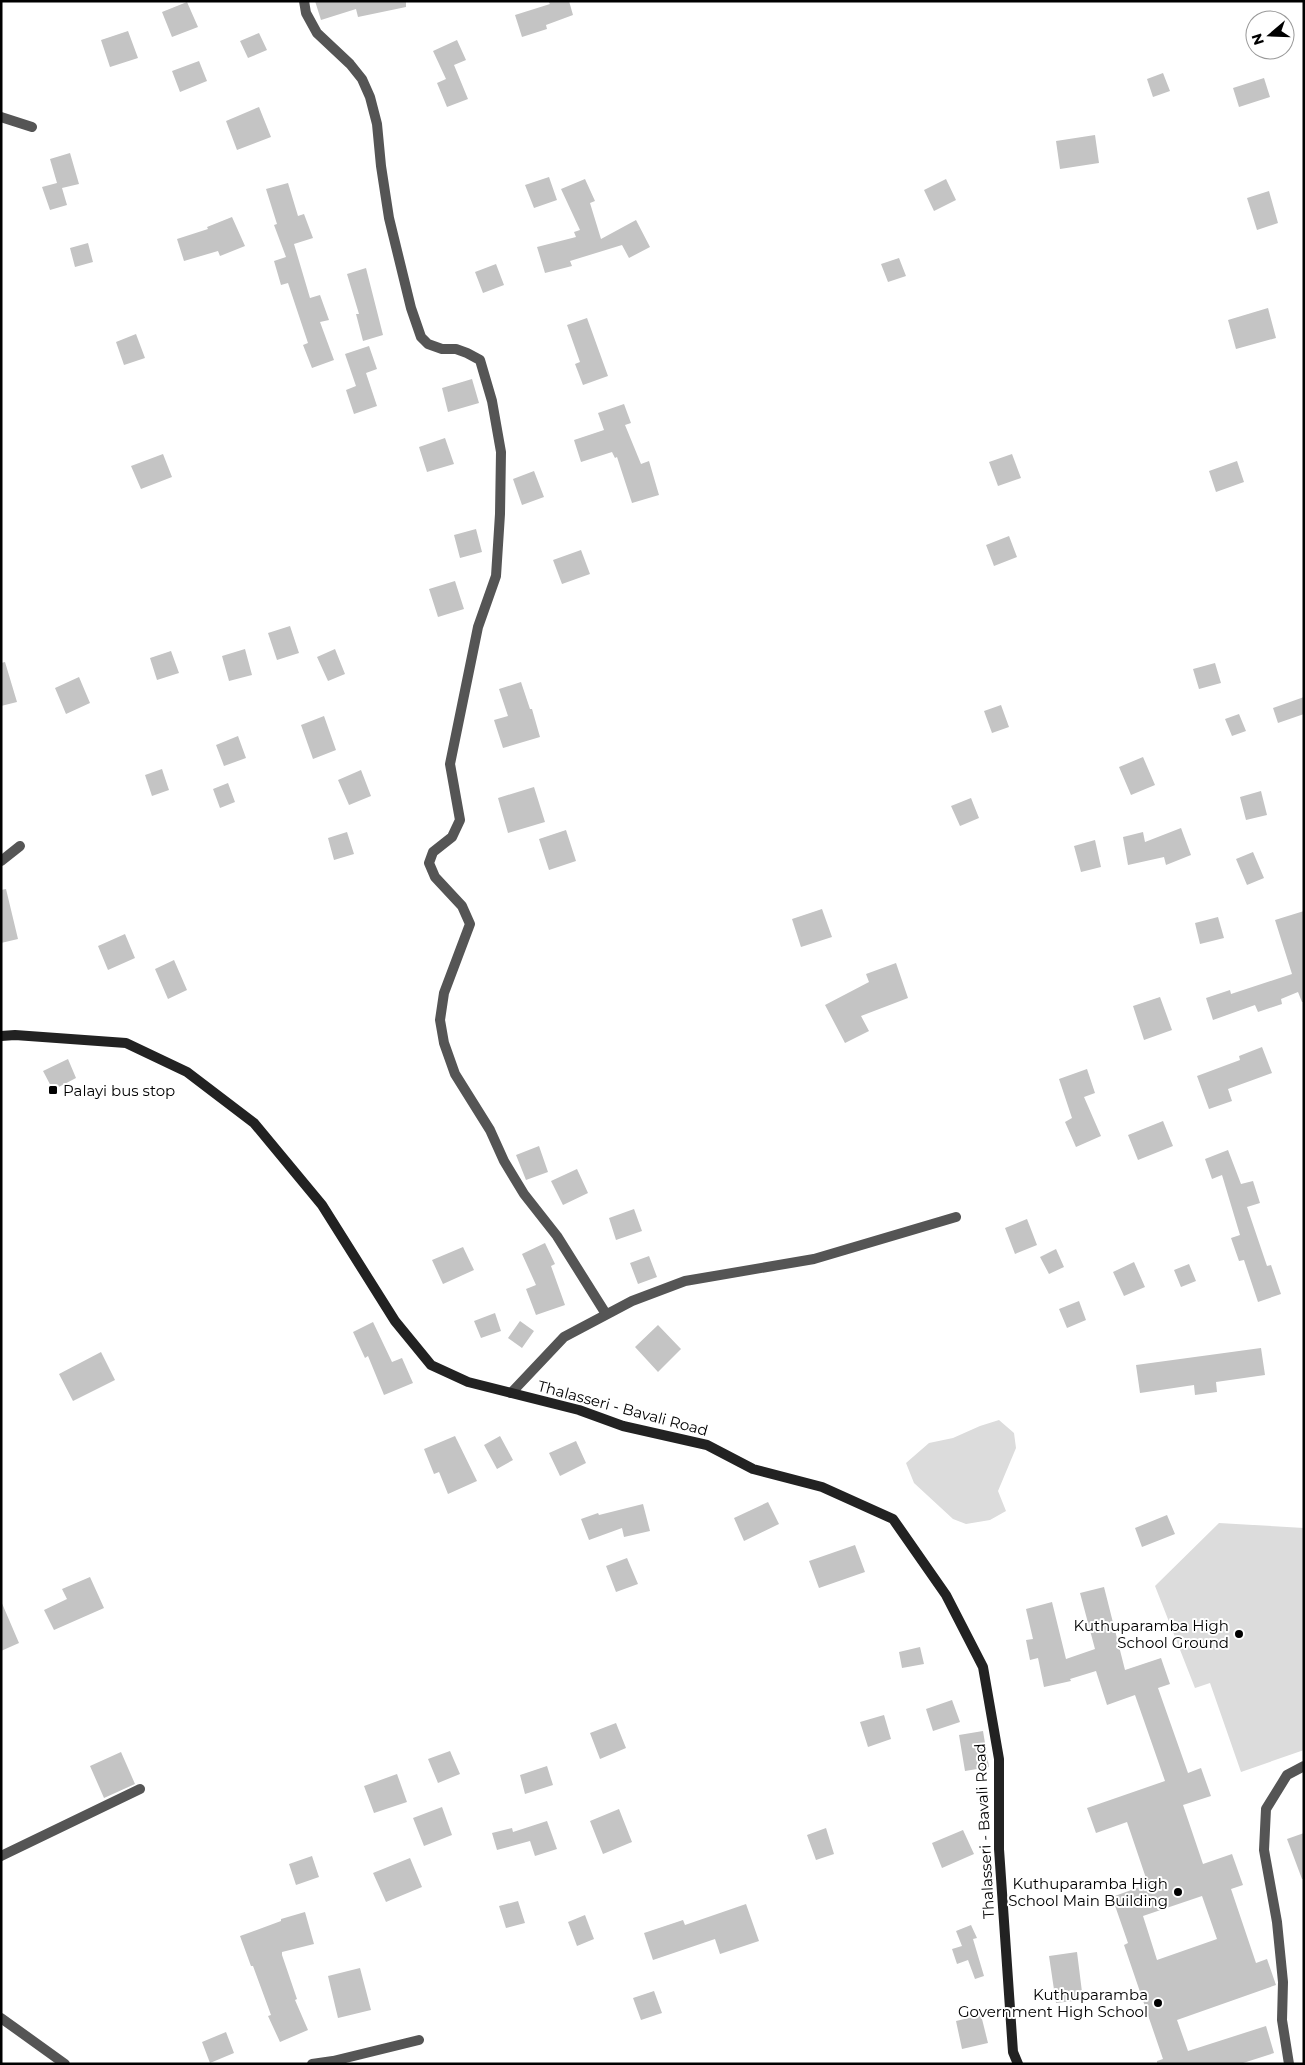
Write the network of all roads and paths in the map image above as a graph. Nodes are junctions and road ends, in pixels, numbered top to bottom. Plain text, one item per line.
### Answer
1 (304, 1) edge
2 (1, 116) edge
3 (32, 127) dead end
4 (20, 846) dead end
5 (1, 861) edge
6 (1, 1036) edge
7 (956, 1217) dead end
8 (606, 1314) junction
9 (511, 1393) junction
10 (1304, 1766) edge
11 (140, 1789) dead end
12 (1, 1856) edge
13 (1, 2018) edge
14 (419, 2040) dead end
15 (66, 2064) edge
16 (312, 2064) edge
17 (1018, 2064) edge
18 (1288, 2064) edge

1 - 8 street
2 - 3 street
4 - 5 street
6 - 9 main road, Thalasseri - Bavali Road
7 - 8 street
8 - 9 street
9 - 17 main road, Thalasseri - Bavali Road
10 - 18 street
11 - 12 street
13 - 15 street
14 - 16 street

